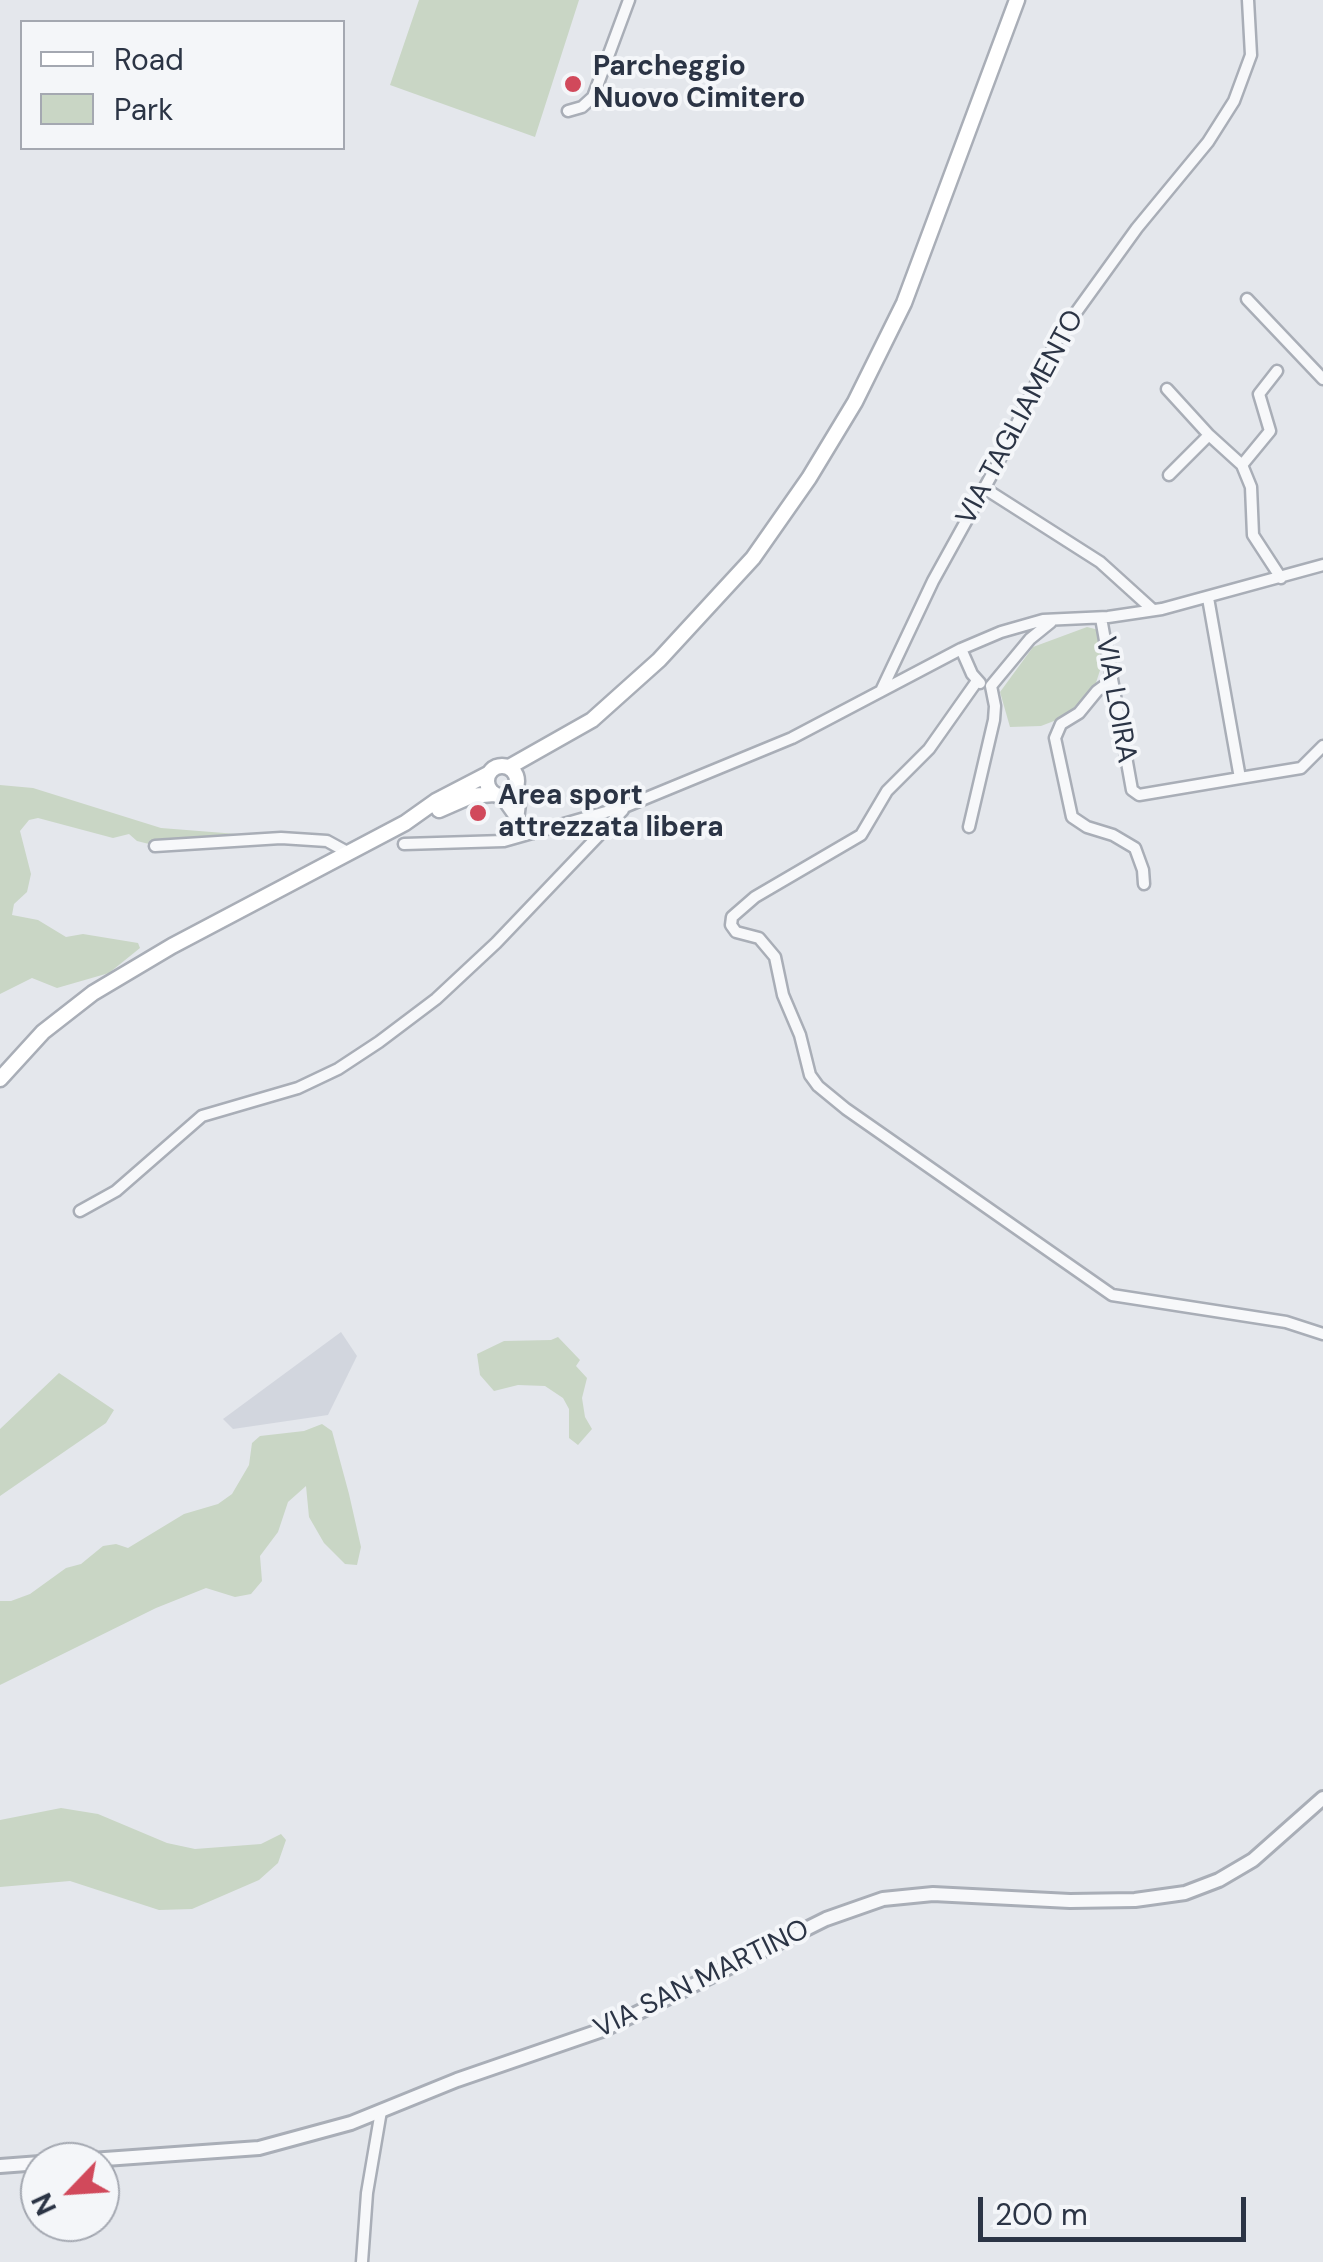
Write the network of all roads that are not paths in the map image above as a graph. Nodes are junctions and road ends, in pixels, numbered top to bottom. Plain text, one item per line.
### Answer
1 (629, 0) edge
2 (1017, 0) edge
3 (1248, 0) edge
4 (568, 111) dead end
5 (1247, 298) dead end
6 (1276, 371) dead end
7 (1323, 379) edge
8 (1166, 388) dead end
9 (1209, 436) junction
10 (1242, 465) junction
11 (1169, 474) dead end
12 (984, 488) junction
13 (1323, 565) edge
14 (1280, 578) junction
15 (1208, 598) junction
16 (1152, 610) junction
17 (1101, 618) junction
18 (1055, 620) junction
19 (962, 649) junction
20 (1112, 680) junction
21 (977, 681) junction
22 (990, 686) junction
23 (881, 692) junction
24 (564, 737) junction
25 (1323, 746) edge
26 (508, 767) junction
27 (488, 774) junction
28 (1240, 778) junction
29 (506, 791) junction
30 (627, 806) junction
31 (405, 823) junction
32 (969, 827) dead end
33 (533, 833) junction
34 (404, 844) dead end
35 (155, 846) dead end
36 (349, 853) junction
37 (1144, 884) dead end
38 (0, 1080) edge
39 (80, 1211) dead end
40 (1323, 1334) edge
41 (1323, 1798) edge
42 (381, 2111) junction
43 (120, 2158) edge
44 (362, 2262) edge

1 - 4 street
2 - 24 main road
3 - 12 street, VIA TAGLIAMENTO
5 - 7 street
6 - 10 street
8 - 9 street
9 - 10 street
9 - 11 street
10 - 14 street
12 - 16 street
12 - 23 street, VIA TAGLIAMENTO
13 - 14 street
14 - 15 street
15 - 16 street
15 - 28 street
16 - 17 street
17 - 18 street
17 - 20 street, VIA LOIRA
18 - 19 street
18 - 22 street
19 - 21 street
19 - 23 street
20 - 28 street, VIA LOIRA
20 - 37 street
21 - 22 street
21 - 40 street
22 - 32 street
23 - 30 street
24 - 26 main road
24 - 29 main road
25 - 28 street
26 - 27 main road
26 - 29 main road
27 - 29 main road
27 - 31 main road
29 - 31 main road
29 - 33 street
30 - 33 street
30 - 39 street
31 - 36 main road
33 - 34 street
35 - 36 street
36 - 38 main road
41 - 42 street, VIA SAN MARTINO
42 - 43 street, VIA SAN MARTINO
42 - 44 street

